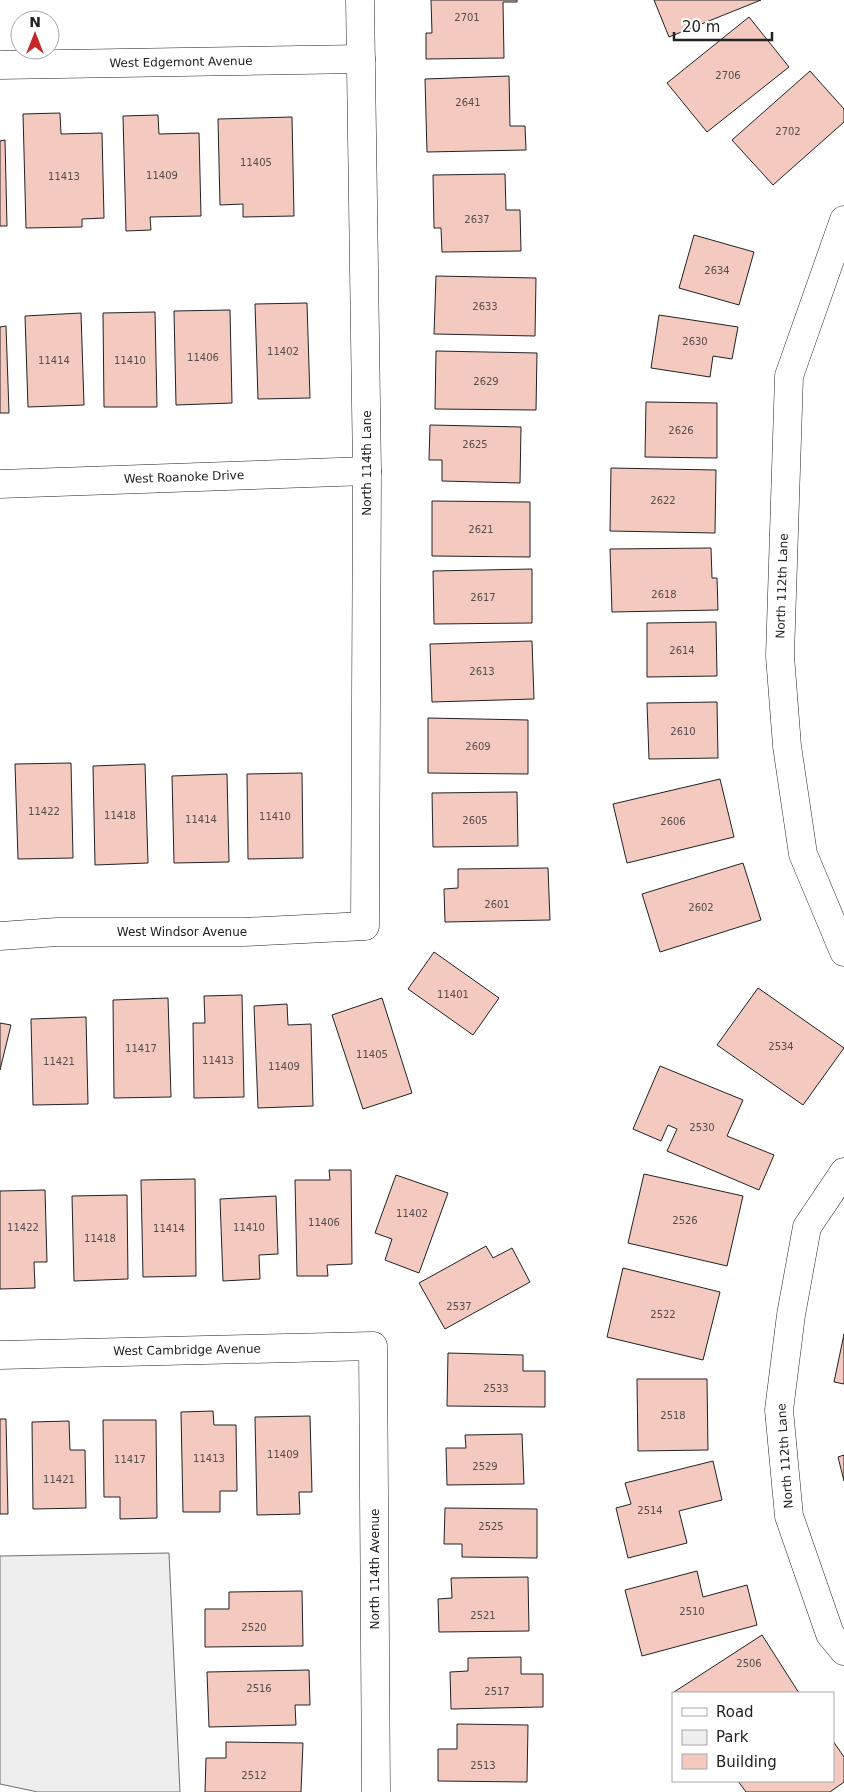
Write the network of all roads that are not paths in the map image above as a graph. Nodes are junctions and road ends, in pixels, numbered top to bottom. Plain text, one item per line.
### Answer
1 (360, 0) edge
2 (361, 59) junction
3 (0, 65) edge
4 (844, 220) edge
5 (368, 471) junction
6 (0, 484) edge
7 (365, 926) joint
8 (0, 936) edge
9 (844, 952) edge
10 (844, 1172) edge
11 (373, 1346) joint
12 (0, 1355) edge
13 (844, 1651) edge
14 (376, 1792) edge

1 - 2 street, North 114th Lane
2 - 3 street, West Edgemont Avenue
2 - 5 street, North 114th Lane
4 - 9 street, North 112th Lane
5 - 6 street, West Roanoke Drive
5 - 7 street, North 114th Lane
7 - 8 street, West Windsor Avenue
10 - 13 street, North 112th Lane
11 - 12 street, West Cambridge Avenue
11 - 14 street, North 114th Avenue

